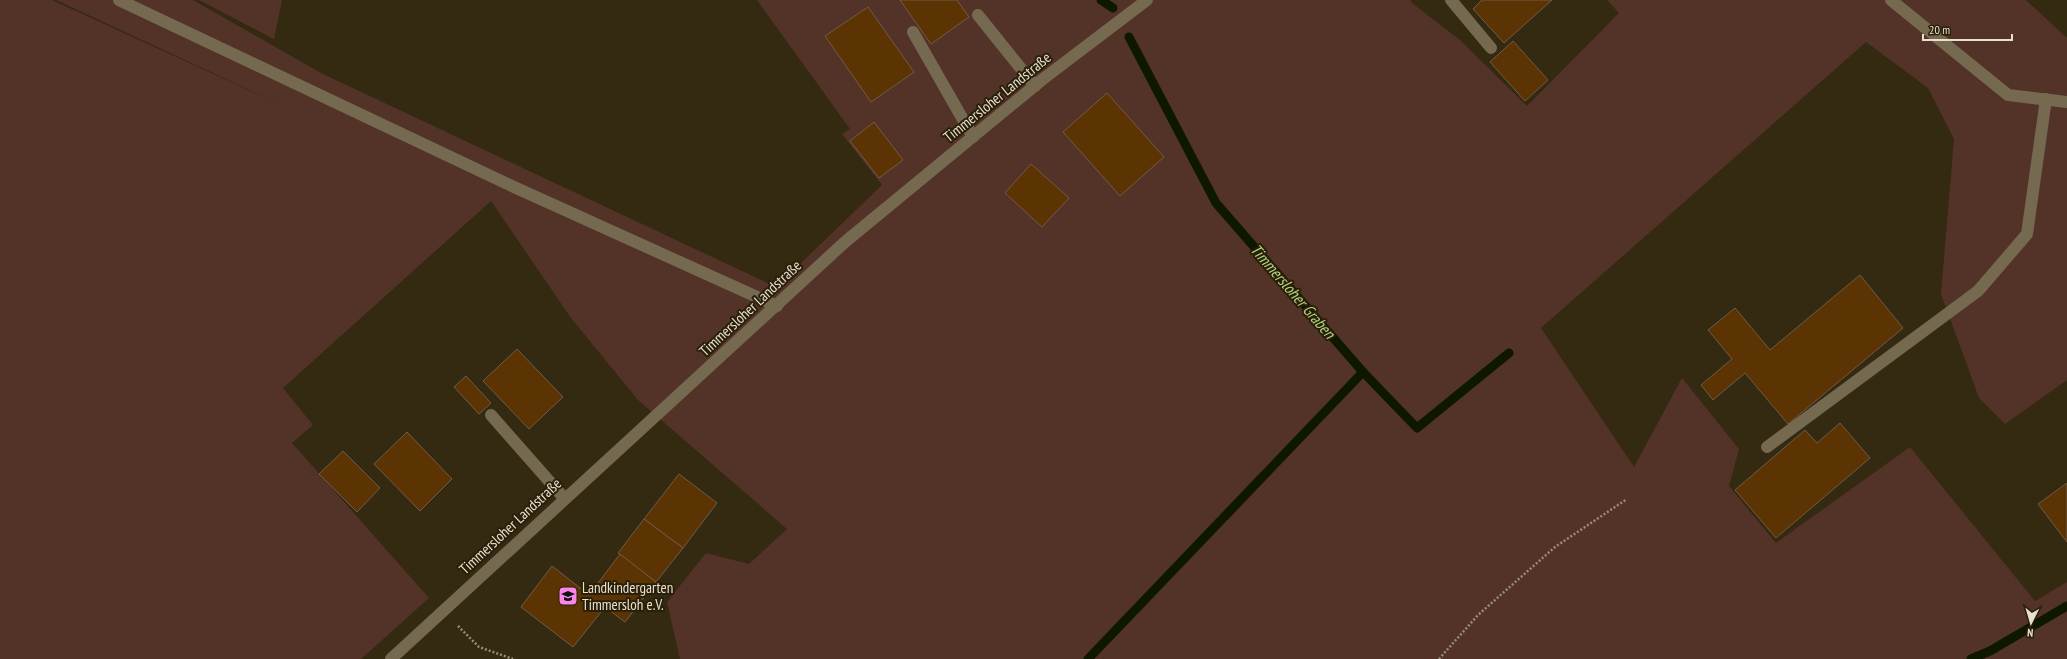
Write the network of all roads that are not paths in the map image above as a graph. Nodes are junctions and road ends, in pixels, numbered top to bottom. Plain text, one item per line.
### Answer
1 (119, 0) edge
2 (1147, 0) edge
3 (1451, 0) edge
4 (1891, 0) edge
5 (978, 15) dead end
6 (913, 32) dead end
7 (1491, 48) dead end
8 (1035, 86) junction
9 (2046, 99) junction
10 (2067, 102) edge
11 (973, 137) junction
12 (777, 306) junction
13 (491, 415) dead end
14 (1767, 448) dead end
15 (564, 498) junction
16 (391, 659) edge

1 - 12 street
2 - 8 street, Timmersloher Landstraße
3 - 7 street
4 - 9 street
5 - 8 street
6 - 11 street
8 - 11 street, Timmersloher Landstraße
9 - 10 street
9 - 14 street
11 - 12 street, Timmersloher Landstraße
12 - 15 street, Timmersloher Landstraße
13 - 15 street
15 - 16 street, Timmersloher Landstraße

